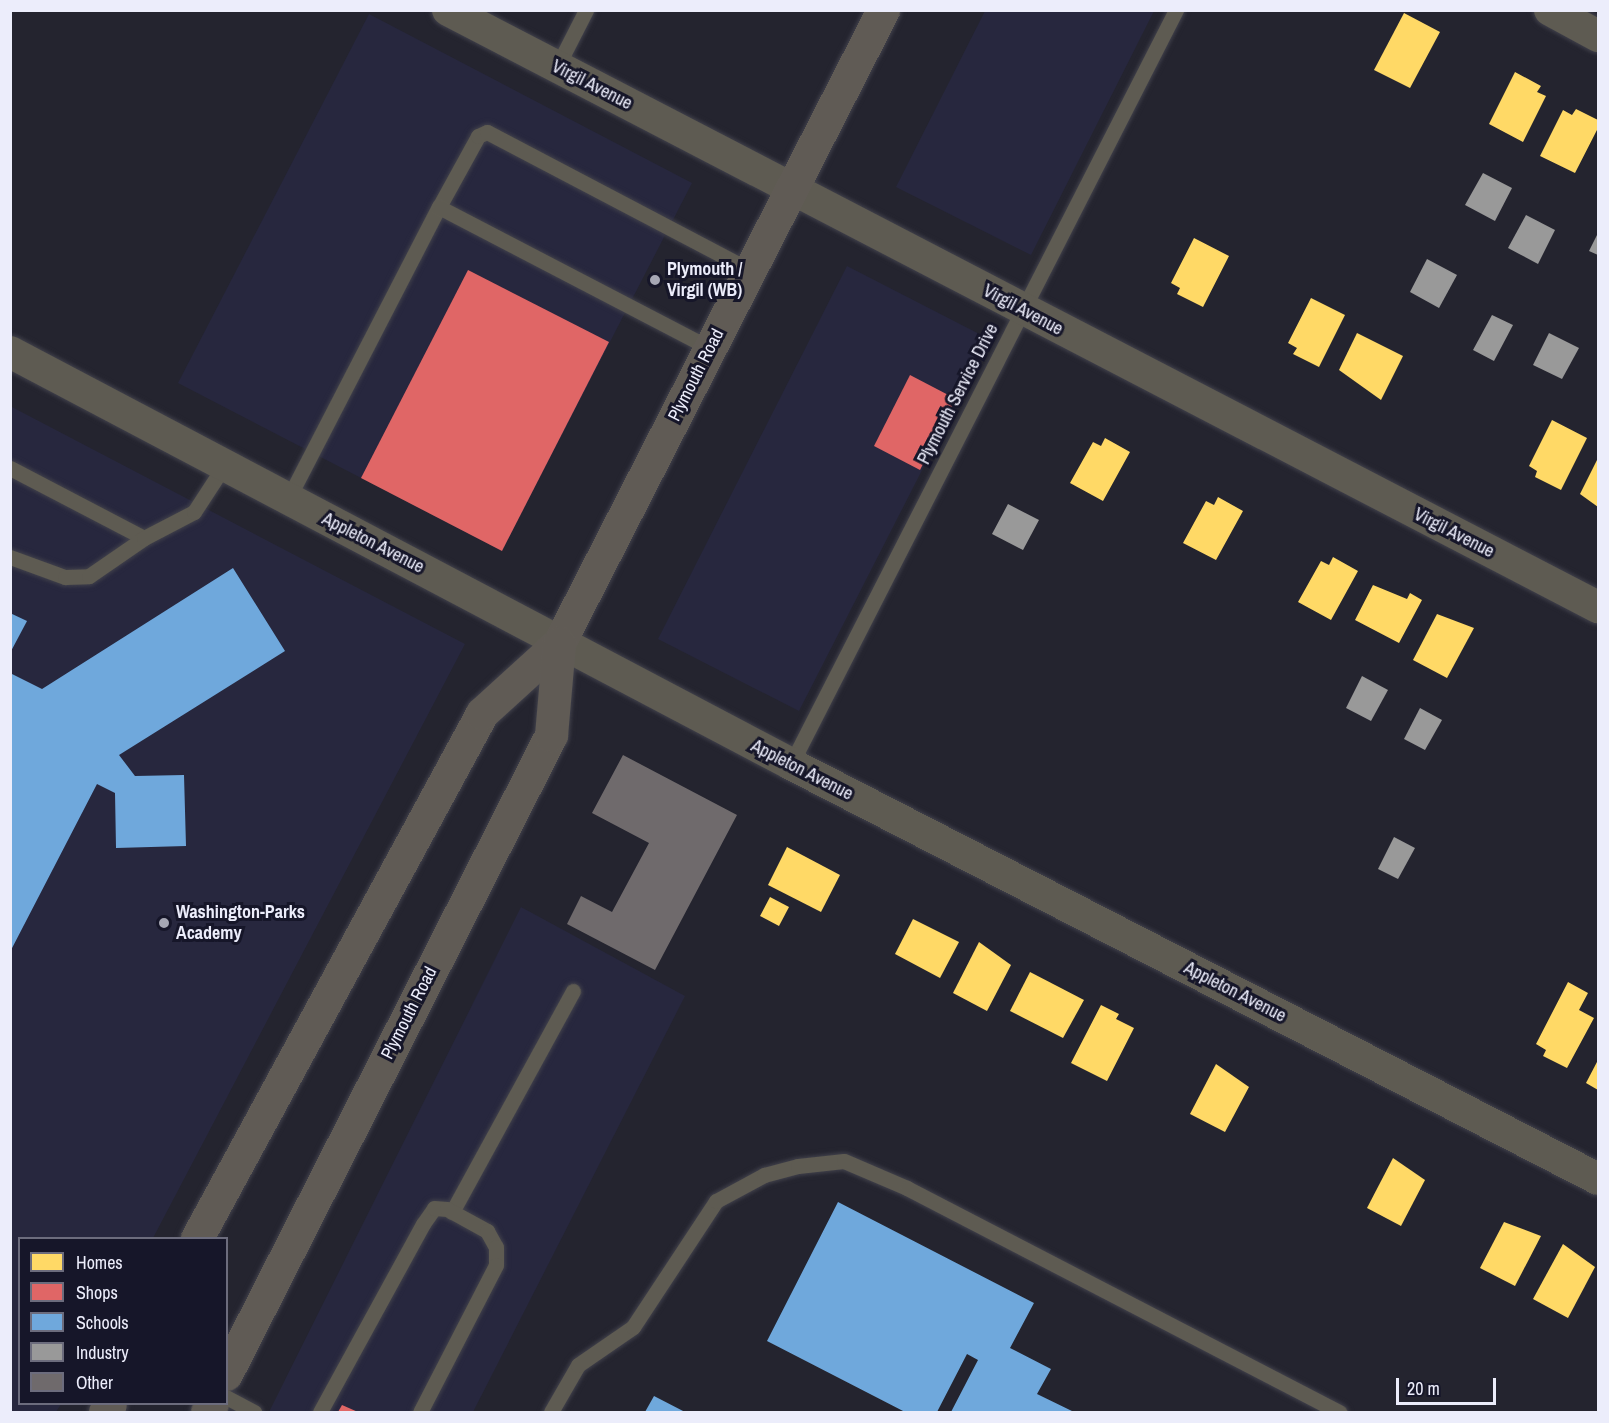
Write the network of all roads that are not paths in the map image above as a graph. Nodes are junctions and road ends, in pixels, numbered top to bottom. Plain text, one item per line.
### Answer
1 (448, 10) edge
2 (586, 10) edge
3 (883, 10) edge
4 (1176, 10) edge
5 (1550, 10) edge
6 (1599, 36) edge
7 (557, 67) junction
8 (792, 188) junction
9 (439, 207) junction
10 (750, 270) junction
11 (1023, 310) junction
12 (710, 348) junction
13 (10, 352) edge
14 (224, 466) junction
15 (10, 468) edge
16 (288, 499) junction
17 (144, 538) junction
18 (10, 557) edge
19 (1599, 607) edge
20 (559, 643) junction
21 (791, 764) junction
22 (573, 991) dead end
23 (1599, 1179) edge
24 (452, 1212) junction
25 (198, 1237) edge
26 (228, 1370) edge
27 (228, 1398) edge
28 (254, 1413) edge
29 (320, 1413) edge
30 (420, 1413) edge
31 (551, 1413) edge
32 (1339, 1413) edge

1 - 7 street, Virgil Avenue
2 - 7 lane
3 - 8 main road, Plymouth Road
4 - 11 lane, Plymouth Service Drive
5 - 6 street
7 - 8 street, Virgil Avenue
8 - 10 main road, Plymouth Road
8 - 11 street, Virgil Avenue
9 - 10 lane
9 - 12 lane
9 - 16 lane
10 - 12 main road, Plymouth Road
11 - 19 street, Virgil Avenue
11 - 21 lane, Plymouth Service Drive
12 - 20 main road, Plymouth Road
13 - 14 street, Appleton Avenue
14 - 16 street, Appleton Avenue
14 - 17 lane
15 - 17 lane
16 - 20 street, Appleton Avenue
17 - 18 lane
20 - 21 street, Appleton Avenue
20 - 25 main road, Plymouth Road
20 - 26 main road, Plymouth Road
21 - 23 street, Appleton Avenue
22 - 24 lane
24 - 29 lane
24 - 30 lane
27 - 28 lane
31 - 32 lane

